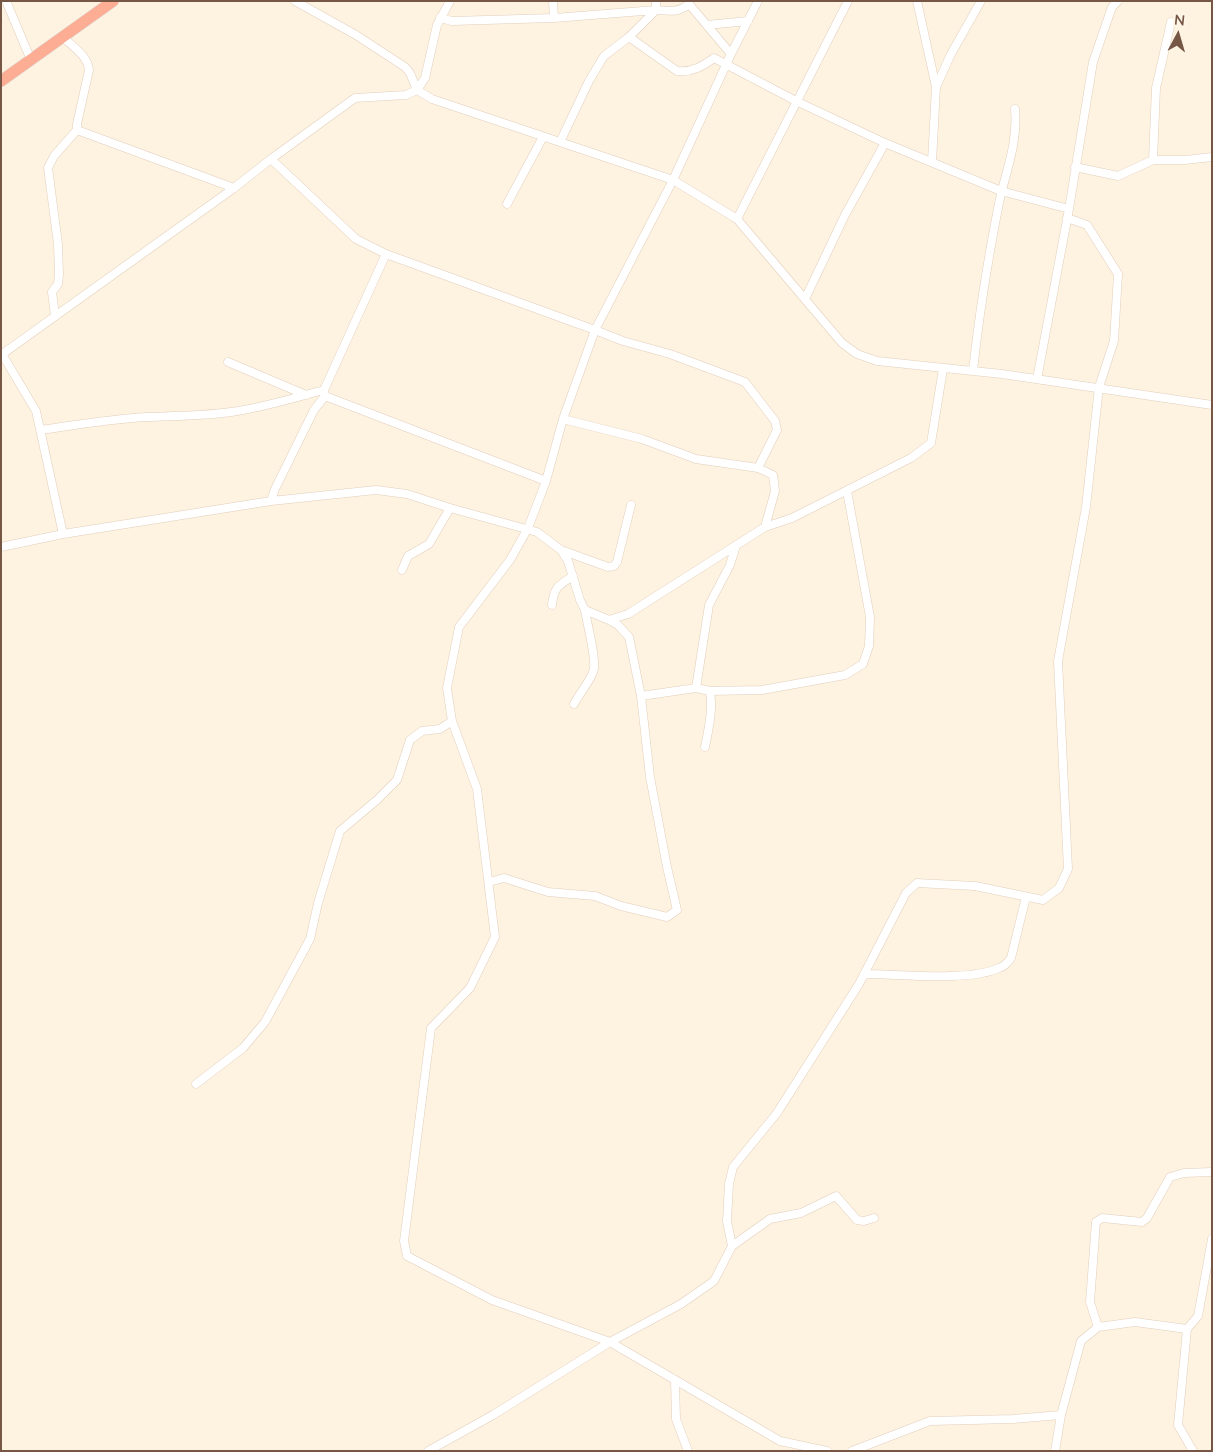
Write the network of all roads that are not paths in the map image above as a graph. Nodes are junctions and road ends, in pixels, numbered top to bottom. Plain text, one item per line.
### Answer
1 (6, 1) edge
2 (113, 1) edge
3 (295, 1) edge
4 (450, 1) edge
5 (553, 1) edge
6 (758, 1) edge
7 (848, 1) edge
8 (917, 1) edge
9 (981, 1) edge
10 (1118, 1) edge
11 (689, 3) edge
12 (656, 6) edge
13 (440, 18) junction
14 (554, 18) junction
15 (748, 22) junction
16 (1171, 22) dead end
17 (707, 25) junction
18 (62, 38) junction
19 (629, 38) junction
20 (731, 54) junction
21 (31, 60) junction
22 (727, 64) junction
23 (1, 81) edge
24 (936, 87) junction
25 (417, 90) junction
26 (796, 101) junction
27 (1016, 109) dead end
28 (77, 130) junction
29 (543, 137) junction
30 (560, 142) junction
31 (885, 143) junction
32 (1212, 157) edge
33 (271, 159) junction
34 (1153, 160) junction
35 (932, 162) junction
36 (1076, 167) junction
37 (673, 180) junction
38 (234, 188) junction
39 (1001, 192) junction
40 (507, 204) dead end
41 (1069, 209) junction
42 (1067, 218) junction
43 (736, 219) junction
44 (386, 254) junction
45 (805, 299) junction
46 (55, 316) junction
47 (595, 330) junction
48 (2, 354) edge
49 (228, 362) dead end
50 (943, 369) junction
51 (973, 371) junction
52 (1036, 378) junction
53 (1099, 387) junction
54 (324, 393) junction
55 (306, 395) junction
56 (1212, 405) edge
57 (563, 419) junction
58 (40, 430) junction
59 (758, 468) junction
60 (546, 481) junction
61 (847, 491) junction
62 (271, 501) junction
63 (631, 505) dead end
64 (450, 508) junction
65 (765, 527) junction
66 (528, 528) junction
67 (63, 534) junction
68 (736, 545) junction
69 (1, 547) edge
70 (561, 550) junction
71 (402, 570) dead end
72 (573, 576) junction
73 (552, 605) dead end
74 (585, 610) junction
75 (609, 620) junction
76 (696, 688) junction
77 (710, 691) junction
78 (641, 696) junction
79 (574, 704) dead end
80 (452, 721) junction
81 (705, 747) dead end
82 (489, 882) junction
83 (1026, 897) junction
84 (864, 974) junction
85 (196, 1084) dead end
86 (1212, 1172) edge
87 (874, 1218) dead end
88 (1212, 1239) edge
89 (732, 1246) junction
90 (1098, 1327) junction
91 (1187, 1329) junction
92 (610, 1342) junction
93 (675, 1380) junction
94 (1061, 1415) junction
95 (428, 1451) edge
96 (688, 1451) edge
97 (827, 1451) edge
98 (852, 1451) edge
99 (1055, 1451) edge
100 (1193, 1451) edge

1 - 21 street
2 - 18 highway
3 - 25 street
4 - 13 street
5 - 14 street
6 - 15 street
7 - 26 street
8 - 24 street
9 - 24 street
10 - 36 street
11 - 12 street
11 - 17 street
12 - 14 street
12 - 19 street
13 - 14 street
13 - 25 street
15 - 17 street
15 - 20 street
16 - 34 street
17 - 20 street
18 - 21 highway
18 - 28 street
19 - 22 street
19 - 30 street
20 - 22 street
21 - 23 highway
22 - 26 street
22 - 37 street
24 - 35 street
25 - 29 street
25 - 33 street
26 - 31 street
26 - 43 street
27 - 39 street
28 - 38 street
28 - 46 street
29 - 30 street
29 - 40 street
30 - 37 street
31 - 35 street
31 - 45 street
32 - 34 street
33 - 38 street
33 - 44 street
34 - 36 street
35 - 39 street
36 - 41 street
37 - 43 street
37 - 47 street
38 - 46 street
39 - 41 street
39 - 51 street
41 - 42 street
42 - 52 street
42 - 53 street
43 - 45 street
44 - 47 street
44 - 54 street
45 - 50 street
46 - 48 street
47 - 57 street
47 - 59 street
48 - 58 street
49 - 55 street
50 - 51 street
50 - 61 street
51 - 52 street
52 - 53 street
53 - 56 street
53 - 83 street
54 - 55 street
54 - 60 street
54 - 62 street
55 - 58 street
57 - 59 street
57 - 60 street
58 - 67 street
59 - 65 street
60 - 66 street
61 - 65 street
61 - 77 street
62 - 64 street
62 - 67 street
63 - 70 street
64 - 66 street
64 - 71 street
65 - 68 street
66 - 70 street
66 - 80 street
67 - 69 street
68 - 75 street
68 - 76 street
70 - 72 street
72 - 73 street
72 - 74 street
74 - 75 street
74 - 79 street
75 - 78 street
76 - 77 street
76 - 78 street
77 - 81 street
78 - 82 street
80 - 82 street
80 - 85 street
82 - 92 street
83 - 84 street
83 - 84 street
84 - 89 street
86 - 90 street
87 - 89 street
88 - 91 street
89 - 92 street
90 - 91 street
90 - 94 street
91 - 100 street
92 - 93 street
92 - 95 street
93 - 96 street
93 - 97 street
94 - 98 street
94 - 99 street

